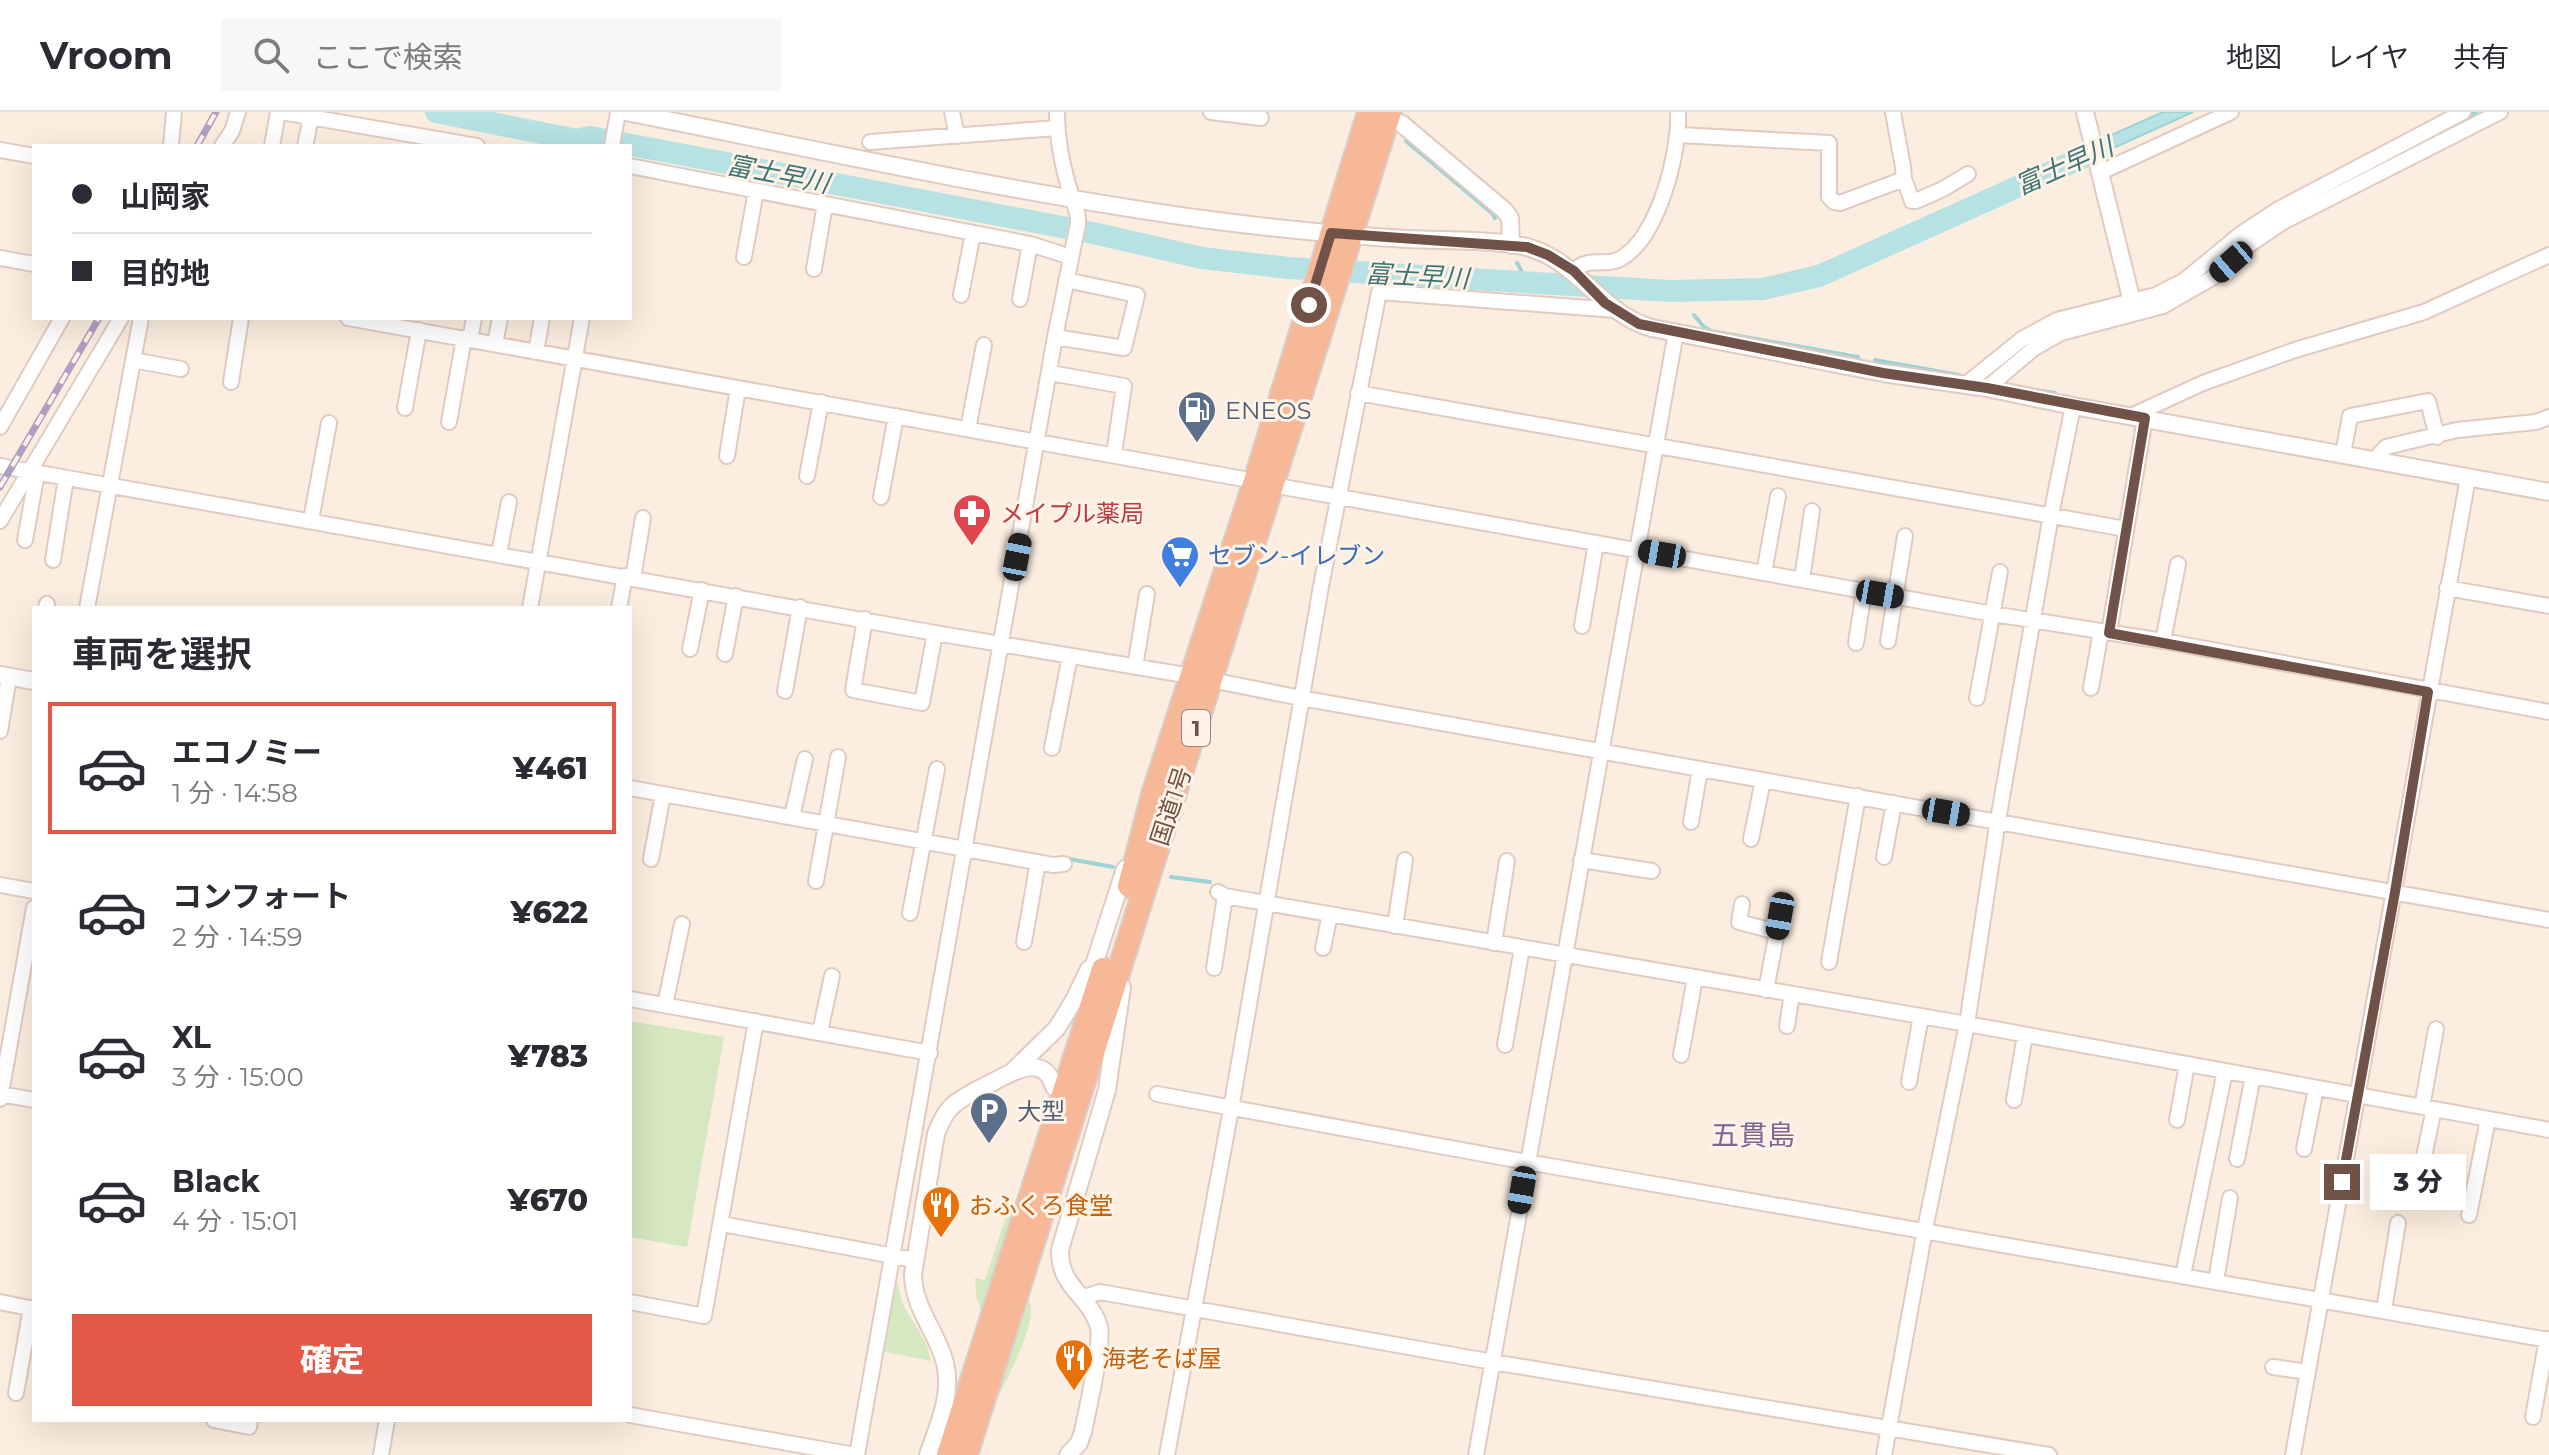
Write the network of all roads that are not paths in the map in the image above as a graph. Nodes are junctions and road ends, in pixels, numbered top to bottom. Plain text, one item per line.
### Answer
1 (174, 112) edge
2 (238, 112) edge
3 (279, 112) edge
4 (952, 112) edge
5 (1057, 112) edge
6 (1211, 112) edge
7 (1678, 112) edge
8 (1893, 112) edge
9 (2085, 112) edge
10 (2231, 112) edge
11 (2463, 112) edge
12 (2500, 112) edge
13 (1383, 114) edge
14 (620, 116) edge
15 (311, 117) junction
16 (1261, 118) dead end
17 (1057, 128) junction
18 (379, 129) junction
19 (1679, 135) junction
20 (957, 136) junction
21 (898, 140) junction
22 (870, 142) dead end
23 (436, 143) edge
24 (171, 144) edge
25 (223, 144) edge
26 (272, 144) edge
27 (305, 144) edge
28 (376, 144) edge
29 (613, 144) edge
30 (0, 150) edge
31 (32, 156) edge
32 (894, 165) junction
33 (632, 166) edge
34 (2100, 170) junction
35 (1968, 174) dead end
36 (1904, 179) junction
37 (756, 191) junction
38 (1071, 198) junction
39 (825, 204) junction
40 (973, 233) junction
41 (1030, 244) junction
42 (1338, 245) junction
43 (1511, 245) junction
44 (1072, 253) junction
45 (2549, 255) edge
46 (744, 257) dead end
47 (0, 258) edge
48 (32, 264) edge
49 (1572, 268) junction
50 (814, 269) dead end
51 (1066, 280) junction
52 (961, 295) dead end
53 (1020, 299) dead end
54 (1610, 306) junction
55 (2133, 308) junction
56 (61, 320) edge
57 (120, 320) edge
58 (141, 320) edge
59 (241, 320) edge
60 (366, 320) edge
61 (473, 320) edge
62 (500, 320) edge
63 (542, 320) edge
64 (582, 320) edge
65 (412, 325) edge
66 (1676, 332) junction
67 (1055, 337) junction
68 (467, 339) junction
69 (495, 344) junction
70 (984, 345) dead end
71 (536, 352) junction
72 (574, 359) junction
73 (133, 360) junction
74 (181, 369) dead end
75 (1050, 373) junction
76 (231, 382) dead end
77 (1965, 385) junction
78 (738, 388) junction
79 (1987, 388) junction
80 (1358, 393) junction
81 (821, 402) junction
82 (2073, 406) junction
83 (405, 408) dead end
84 (896, 416) junction
85 (2138, 417) junction
86 (2549, 417) edge
87 (449, 422) dead end
88 (329, 423) dead end
89 (0, 427) edge
90 (968, 429) junction
91 (2437, 437) junction
92 (1038, 441) junction
93 (1654, 446) junction
94 (1114, 454) junction
95 (2343, 454) junction
96 (727, 456) dead end
97 (2374, 460) junction
98 (0, 466) edge
99 (33, 472) junction
100 (807, 476) dead end
101 (66, 478) junction
102 (2468, 478) junction
103 (1263, 483) junction
104 (109, 485) junction
105 (2549, 492) edge
106 (1778, 496) dead end
107 (881, 497) dead end
108 (1338, 497) junction
109 (509, 502) dead end
110 (1812, 511) dead end
111 (2051, 515) junction
112 (643, 518) dead end
113 (311, 520) junction
114 (0, 521) edge
115 (2126, 529) junction
116 (1905, 536) dead end
117 (25, 540) dead end
118 (1596, 543) junction
119 (1637, 550) junction
120 (499, 554) junction
121 (53, 560) dead end
122 (538, 561) junction
123 (2178, 564) dead end
124 (2000, 572) dead end
125 (1764, 573) junction
126 (629, 577) junction
127 (1802, 579) junction
128 (2447, 588) junction
129 (702, 590) junction
130 (1864, 591) junction
131 (1147, 594) dead end
132 (736, 596) junction
133 (1896, 596) junction
134 (87, 606) edge
135 (530, 606) edge
136 (620, 606) edge
137 (2549, 606) edge
138 (800, 607) junction
139 (1993, 614) junction
140 (865, 619) junction
141 (2034, 621) junction
142 (1582, 626) dead end
143 (2105, 632) junction
144 (935, 633) junction
145 (1888, 641) dead end
146 (2163, 641) junction
147 (1002, 643) junction
148 (1856, 643) dead end
149 (690, 649) dead end
150 (725, 654) dead end
151 (1070, 656) junction
152 (1135, 667) junction
153 (5, 676) edge
154 (32, 677) edge
155 (1201, 678) junction
156 (2091, 688) dead end
157 (785, 691) dead end
158 (2428, 692) junction
159 (1301, 698) junction
160 (1977, 698) dead end
161 (2549, 712) edge
162 (0, 731) edge
163 (1052, 748) dead end
164 (1600, 751) junction
165 (838, 757) dead end
166 (805, 759) dead end
167 (937, 769) dead end
168 (1700, 769) junction
169 (1763, 780) junction
170 (632, 788) edge
171 (663, 794) junction
172 (1153, 794) junction
173 (1858, 796) junction
174 (1894, 803) junction
175 (792, 817) junction
176 (1998, 820) junction
177 (1691, 822) dead end
178 (825, 823) junction
179 (1751, 839) dead end
180 (923, 840) junction
181 (966, 848) junction
182 (1884, 857) dead end
183 (651, 859) dead end
184 (1405, 860) dead end
185 (1581, 860) junction
186 (1507, 861) dead end
187 (1038, 862) junction
188 (1064, 864) dead end
189 (1652, 871) dead end
190 (816, 881) dead end
191 (0, 885) edge
192 (32, 891) edge
193 (2395, 892) junction
194 (1783, 900) dead end
195 (1265, 903) junction
196 (1742, 904) dead end
197 (910, 913) dead end
198 (1330, 914) junction
199 (2549, 920) edge
200 (682, 924) dead end
201 (1395, 926) junction
202 (1130, 931) junction
203 (32, 932) edge
204 (1777, 932) junction
205 (1103, 936) junction
206 (1024, 942) dead end
207 (1494, 943) junction
208 (1323, 948) dead end
209 (1522, 948) junction
210 (1564, 956) junction
211 (1829, 962) dead end
212 (29, 968) edge
213 (1214, 968) dead end
214 (832, 976) dead end
215 (1695, 978) junction
216 (1766, 990) junction
217 (1792, 994) junction
218 (632, 999) edge
219 (665, 1005) junction
220 (1921, 1016) junction
221 (756, 1021) junction
222 (1967, 1024) junction
223 (1787, 1026) dead end
224 (2436, 1029) dead end
225 (820, 1032) junction
226 (2025, 1035) junction
227 (1505, 1045) dead end
228 (930, 1053) junction
229 (1681, 1055) dead end
230 (2187, 1064) junction
231 (2225, 1071) junction
232 (1012, 1072) junction
233 (1086, 1075) junction
234 (2253, 1076) junction
235 (1909, 1082) dead end
236 (1054, 1087) junction
237 (2316, 1088) junction
238 (1157, 1094) dead end
239 (2358, 1095) junction
240 (0, 1096) edge
241 (32, 1100) edge
242 (2014, 1100) dead end
243 (1102, 1107) junction
244 (2428, 1108) junction
245 (1231, 1109) junction
246 (2488, 1119) junction
247 (2177, 1120) dead end
248 (2549, 1130) edge
249 (2304, 1149) dead end
250 (2237, 1159) dead end
251 (1527, 1162) junction
252 (2418, 1185) dead end
253 (2230, 1198) dead end
254 (2469, 1215) dead end
255 (2398, 1223) dead end
256 (722, 1224) junction
257 (1925, 1229) junction
258 (1017, 1236) junction
259 (893, 1257) junction
260 (915, 1260) junction
261 (2183, 1275) junction
262 (2216, 1281) junction
263 (1081, 1298) junction
264 (2321, 1298) junction
265 (0, 1302) edge
266 (632, 1302) edge
267 (32, 1308) edge
268 (1193, 1310) junction
269 (2384, 1310) junction
270 (32, 1313) edge
271 (2548, 1340) edge
272 (1493, 1362) junction
273 (2273, 1367) dead end
274 (2308, 1372) junction
275 (16, 1393) dead end
276 (632, 1415) edge
277 (2533, 1417) dead end
278 (224, 1422) edge
279 (250, 1422) edge
280 (387, 1422) edge
281 (1889, 1429) junction
282 (381, 1455) edge
283 (856, 1455) edge
284 (928, 1455) edge
285 (948, 1455) edge
286 (966, 1455) edge
287 (1068, 1455) edge
288 (1167, 1455) edge
289 (1476, 1455) edge
290 (1884, 1455) edge
291 (2049, 1455) edge
292 (2293, 1455) edge

1 - 24 street
2 - 25 street
3 - 15 street
3 - 26 street
4 - 20 street
5 - 17 street
6 - 16 street
7 - 19 street
8 - 36 street
9 - 34 street
10 - 34 street
11 - 55 street
12 - 55 street
13 - 42 highway, 国道1号 / 1
13 - 43 street
14 - 29 street
14 - 32 street
15 - 18 street
15 - 27 street
17 - 20 street
17 - 38 street
18 - 23 street
18 - 28 street
19 - 36 street
19 - 49 street
20 - 21 street
21 - 22 street
21 - 32 street
30 - 31 street
32 - 38 street
33 - 37 street
34 - 55 street
35 - 36 street
37 - 39 street
37 - 46 street
38 - 42 street
38 - 44 street
39 - 40 street
39 - 50 street
40 - 41 street
40 - 52 street
41 - 44 street
41 - 53 street
42 - 43 street
42 - 103 highway, 国道1号 / 1
43 - 49 street
44 - 51 street
45 - 85 street
47 - 48 street
49 - 54 street
51 - 67 street
51 - 67 street
54 - 66 street
54 - 80 street
55 - 77 street
55 - 79 street
56 - 89 street
57 - 99 street
58 - 73 street
59 - 76 street
60 - 65 street
61 - 68 street
62 - 69 street
63 - 71 street
64 - 72 street
65 - 68 street
65 - 83 street
66 - 77 street
66 - 93 street
67 - 75 street
68 - 69 street
68 - 87 street
69 - 71 street
70 - 90 street
71 - 72 street
72 - 78 street
72 - 122 street
73 - 74 street
73 - 104 street
75 - 92 street
75 - 94 street
77 - 79 street
78 - 81 street
78 - 96 street
79 - 82 street
80 - 93 street
80 - 108 street
81 - 84 street
81 - 100 street
82 - 85 street
82 - 111 street
84 - 90 street
84 - 107 street
85 - 95 street
85 - 115 street
86 - 91 street
88 - 113 street
90 - 92 street
91 - 95 street
91 - 97 street
92 - 94 street
92 - 147 street
93 - 111 street
93 - 119 street
94 - 103 street
95 - 97 street
97 - 102 street
98 - 99 street
99 - 101 street
99 - 114 street
99 - 117 street
101 - 104 street
101 - 121 street
102 - 105 street
102 - 128 street
103 - 108 street
103 - 155 highway, 国道1号 / 1
104 - 113 street
104 - 134 street
106 - 125 street
108 - 118 street
108 - 159 street
109 - 120 street
110 - 127 street
111 - 115 street
111 - 141 street
112 - 126 street
113 - 120 street
115 - 143 street
116 - 133 street
118 - 119 street
118 - 142 street
119 - 125 street
119 - 164 street
120 - 122 street
122 - 126 street
122 - 135 street
123 - 146 street
124 - 139 street
125 - 127 street
126 - 129 street
126 - 136 street
127 - 130 street
128 - 137 street
128 - 158 street
129 - 132 street
129 - 149 street
130 - 133 street
130 - 148 street
131 - 152 street
132 - 138 street
132 - 150 street
133 - 139 street
133 - 145 street
138 - 140 street
138 - 157 street
139 - 141 street
139 - 160 street
140 - 144 street
140 - 144 street
141 - 143 street
141 - 176 street
143 - 146 street
143 - 156 street
144 - 147 street
146 - 158 street
147 - 151 street
147 - 181 street
151 - 152 street
151 - 163 street
152 - 155 street
153 - 154 street
153 - 162 street
155 - 159 street
155 - 172 highway, 国道1号 / 1
155 - 202 highway, 国道1号 / 1
158 - 161 street
158 - 193 street
159 - 164 street
159 - 195 street
164 - 168 street
164 - 185 street
165 - 178 street
166 - 175 street
167 - 180 street
168 - 169 street
168 - 177 street
169 - 173 street
169 - 179 street
170 - 171 street
171 - 175 street
171 - 183 street
172 - 205 street
172 - 258 highway, 国道1号 / 1
173 - 174 street
173 - 211 street
174 - 176 street
174 - 182 street
175 - 178 street
176 - 193 street
176 - 222 street
178 - 180 street
178 - 190 street
180 - 181 street
180 - 197 street
181 - 187 street
181 - 228 street
184 - 201 street
185 - 189 street
185 - 210 street
186 - 207 street
187 - 188 street
187 - 206 street
191 - 192 street
193 - 199 street
193 - 239 street
194 - 204 street
195 - 198 street
195 - 213 street
195 - 245 street
196 - 204 street
198 - 201 street
198 - 208 street
200 - 219 street
201 - 207 street
202 - 233 highway, 国道1号 / 1
202 - 243 street
203 - 212 street
204 - 216 street
205 - 232 street
205 - 236 street
207 - 209 street
209 - 210 street
209 - 227 street
210 - 215 street
210 - 251 street
212 - 240 street
214 - 225 street
215 - 216 street
215 - 229 street
216 - 217 street
217 - 220 street
217 - 223 street
218 - 219 street
219 - 221 street
220 - 222 street
220 - 235 street
221 - 225 street
221 - 256 street
222 - 226 street
222 - 257 street
224 - 244 street
225 - 228 street
226 - 230 street
226 - 242 street
228 - 259 street
230 - 231 street
230 - 247 street
231 - 234 street
231 - 261 street
232 - 236 street
232 - 260 street
233 - 243 street
233 - 286 highway, 国道1号 / 1
234 - 237 street
234 - 250 street
236 - 258 street
237 - 239 street
237 - 249 street
238 - 245 street
239 - 244 street
239 - 264 street
240 - 241 street
243 - 263 street
244 - 246 street
244 - 252 street
245 - 251 street
245 - 268 street
246 - 248 street
246 - 254 street
251 - 257 street
251 - 272 street
253 - 262 street
255 - 269 street
256 - 259 street
256 - 266 street
257 - 261 street
257 - 281 street
258 - 285 highway, 国道1号 / 1
259 - 260 street
259 - 283 street
260 - 284 street
261 - 262 street
262 - 264 street
263 - 268 street
263 - 287 street
264 - 269 street
264 - 274 street
265 - 267 street
268 - 272 street
268 - 288 street
269 - 271 street
270 - 275 street
271 - 277 street
272 - 281 street
272 - 289 street
273 - 274 street
274 - 292 street
276 - 283 street
278 - 279 street
280 - 282 street
281 - 290 street
281 - 291 street

